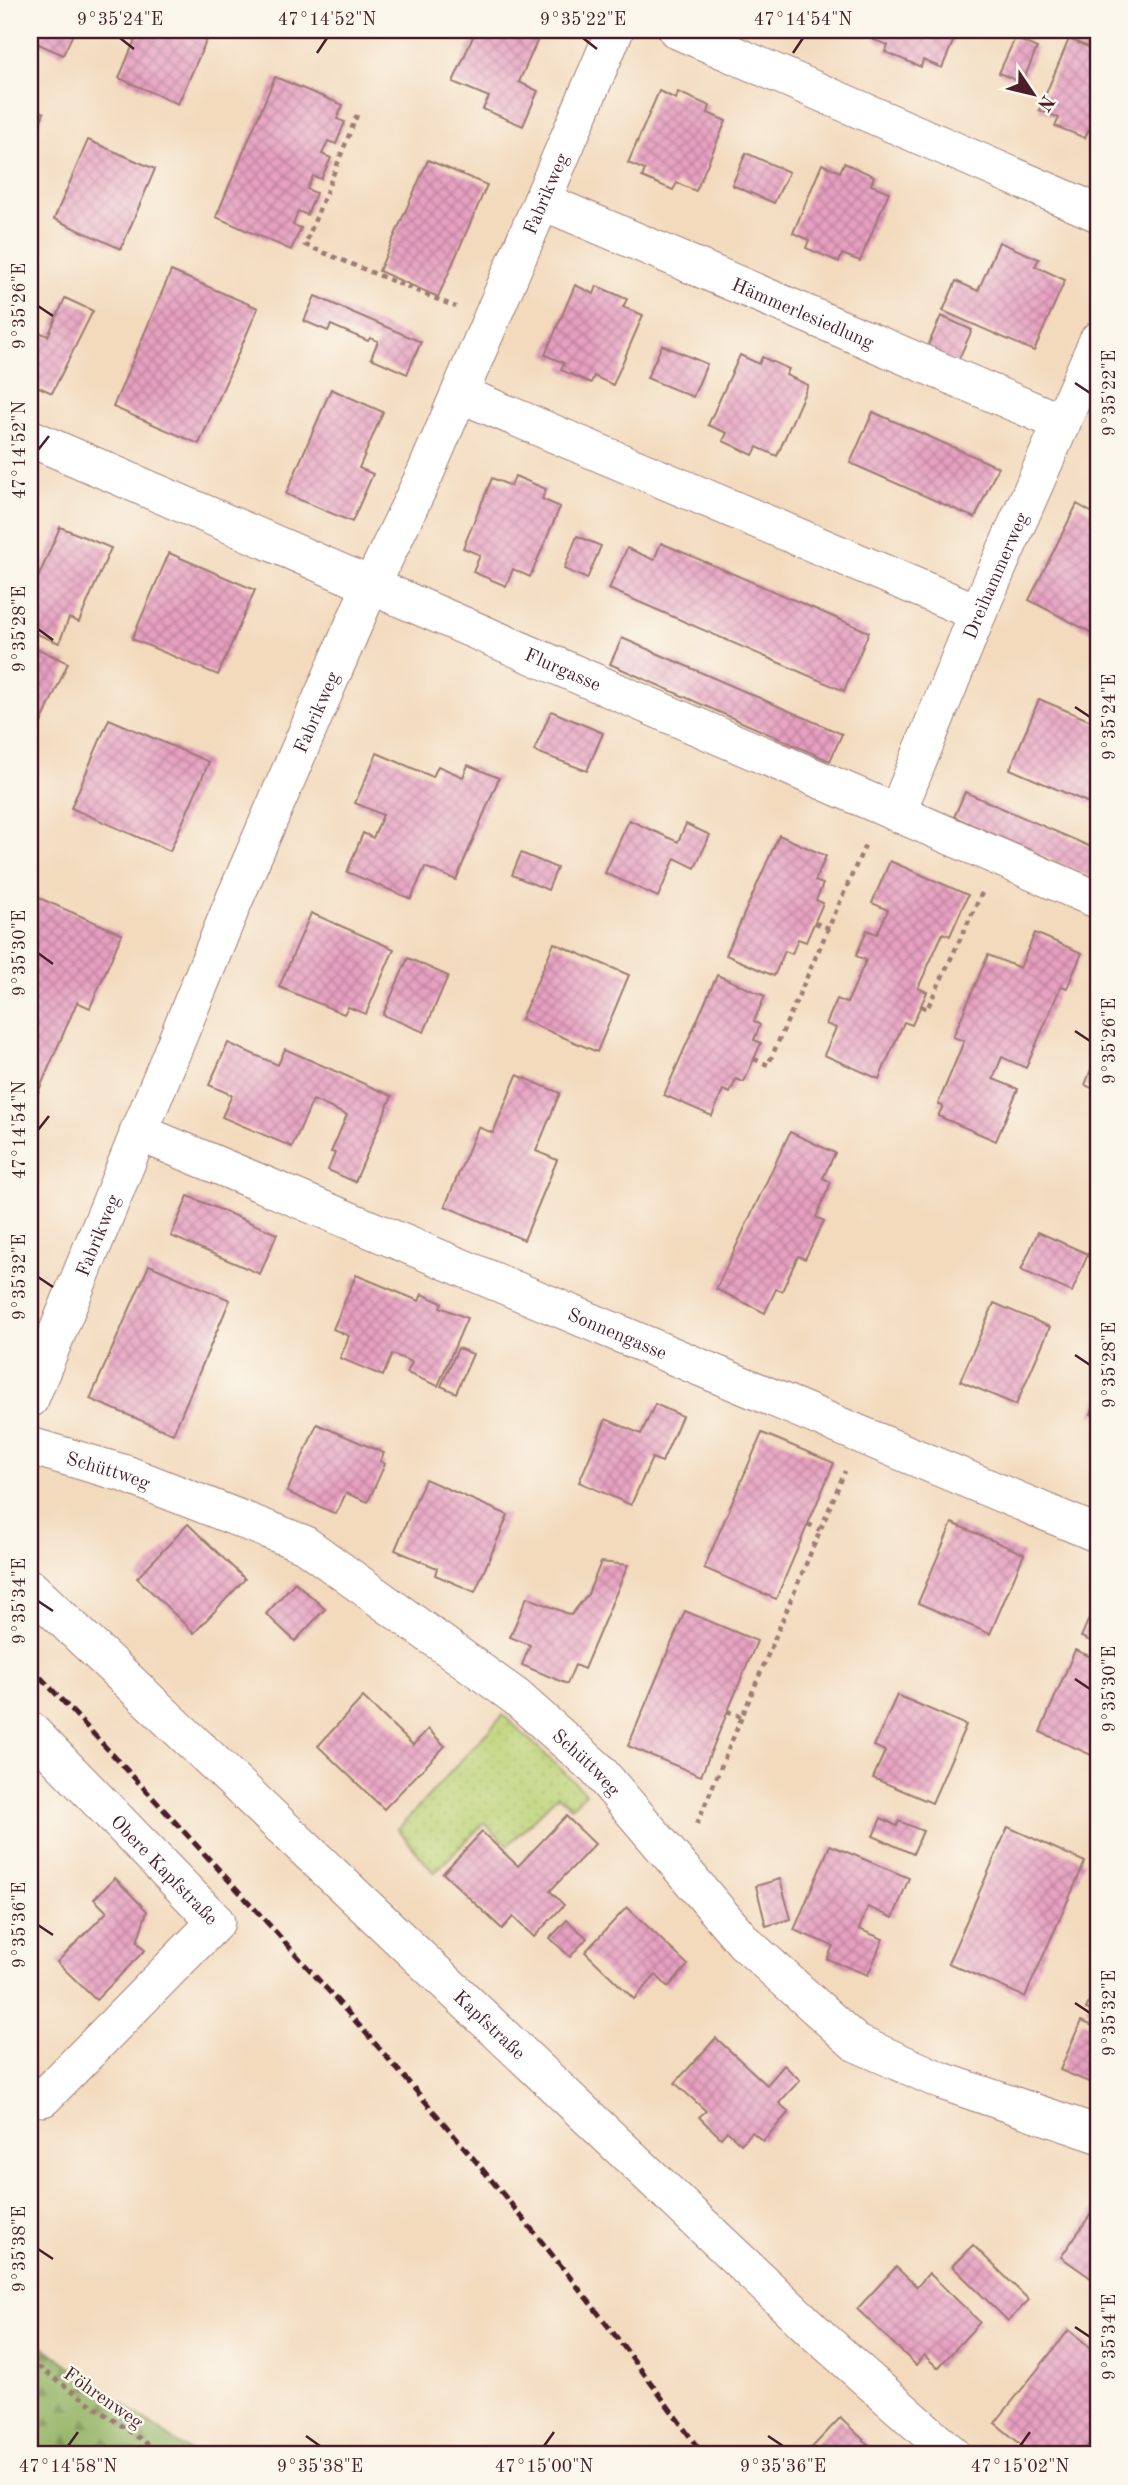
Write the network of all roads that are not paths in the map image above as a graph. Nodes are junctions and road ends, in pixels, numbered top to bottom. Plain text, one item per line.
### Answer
1 (615, 30) edge
2 (677, 30) edge
3 (542, 201) junction
4 (1098, 213) edge
5 (1098, 340) edge
6 (460, 394) junction
7 (1062, 423) junction
8 (30, 438) edge
9 (373, 584) junction
10 (978, 613) junction
11 (890, 809) junction
12 (1098, 900) edge
13 (138, 1132) junction
14 (30, 1399) edge
15 (30, 1446) edge
16 (1098, 1534) edge
17 (30, 1588) edge
18 (30, 1730) edge
19 (43, 2098) dead end
20 (1098, 2134) edge
21 (953, 2455) edge

1 - 3 street, Fabrikweg
2 - 4 street
3 - 6 street, Fabrikweg
3 - 7 street, Hämmerlesiedlung
5 - 7 street, Dreihammerweg
6 - 9 street, Fabrikweg
6 - 10 street
7 - 10 street, Dreihammerweg
8 - 9 street, Flurgasse
9 - 11 street, Flurgasse
9 - 13 street, Fabrikweg
10 - 11 street, Dreihammerweg
11 - 12 street, Flurgasse
13 - 14 street, Fabrikweg
13 - 16 street, Sonnengasse
15 - 20 street, Schüttweg
17 - 21 street, Kapfstraße
18 - 19 street, Obere Kapfstraße

